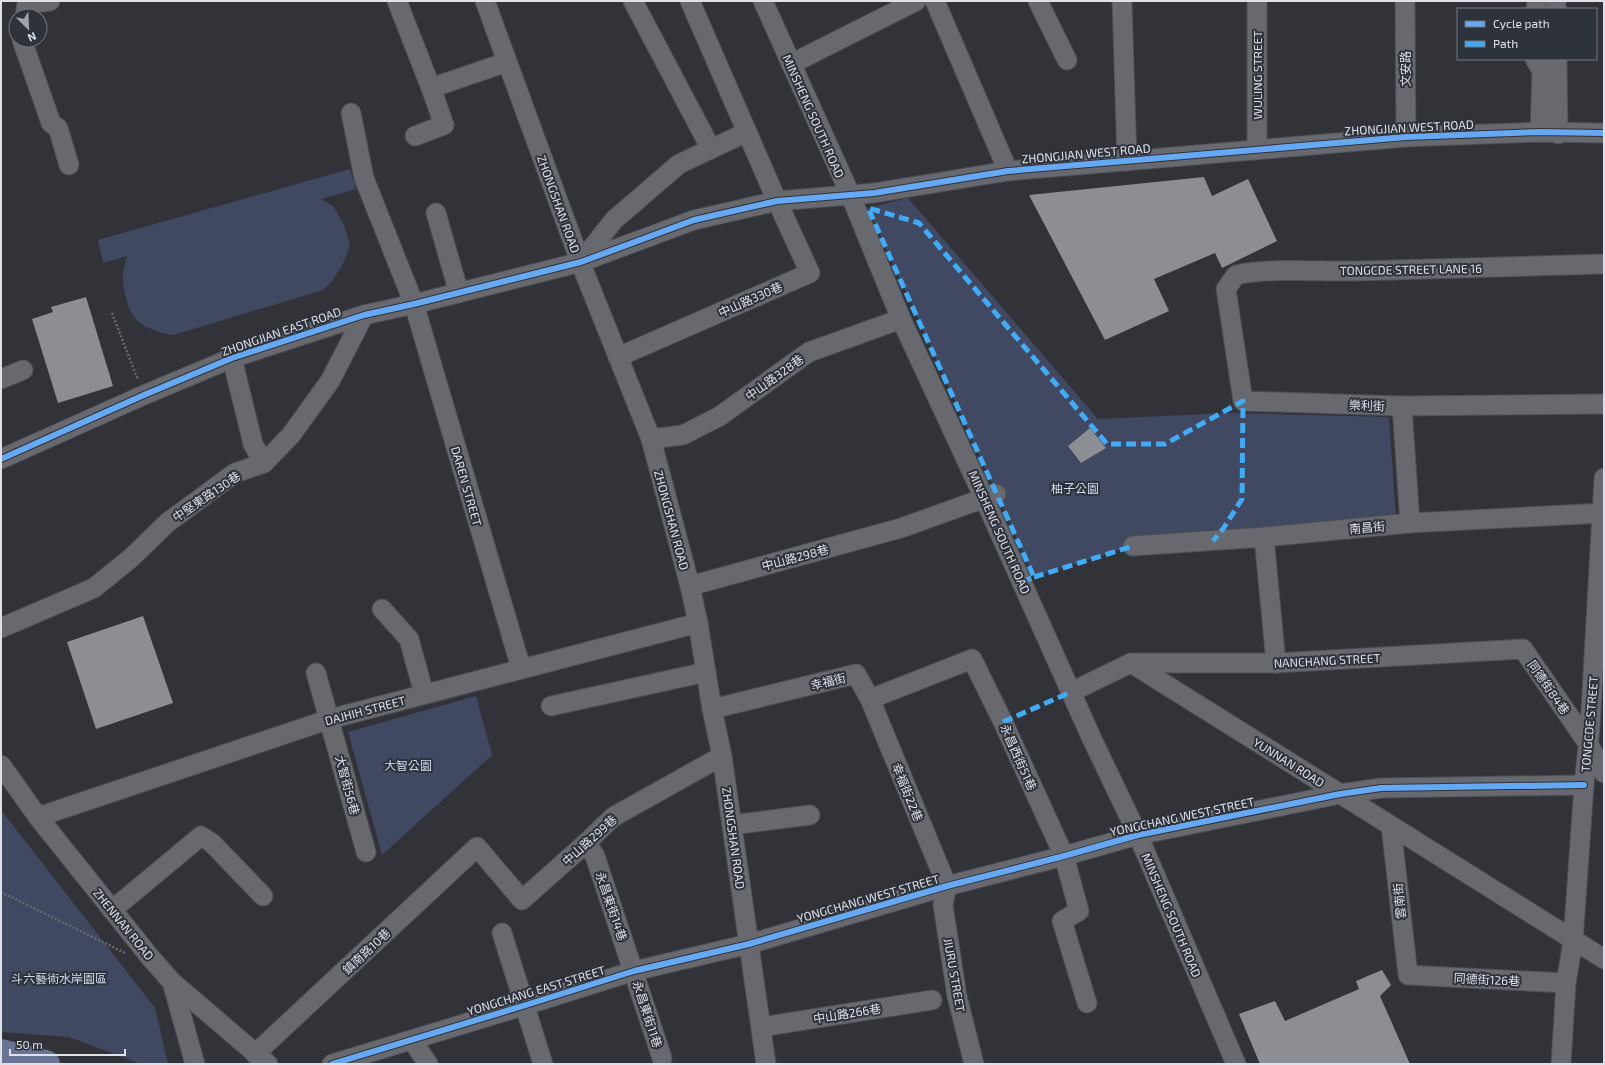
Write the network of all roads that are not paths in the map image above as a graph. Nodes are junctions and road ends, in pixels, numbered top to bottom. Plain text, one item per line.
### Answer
1 (50, 1) edge
2 (397, 1) edge
3 (485, 1) edge
4 (633, 1) edge
5 (690, 1) edge
6 (763, 1) edge
7 (916, 1) edge
8 (935, 1) edge
9 (1038, 1) edge
10 (1122, 1) edge
11 (1257, 1) edge
12 (1405, 1) edge
13 (26, 8) edge
14 (25, 48) edge
15 (1067, 60) dead end
16 (1536, 60) edge
17 (1557, 60) edge
18 (507, 62) junction
19 (791, 64) junction
20 (431, 88) junction
21 (350, 112) dead end
22 (748, 132) junction
23 (1549, 133) junction
24 (1604, 133) edge
25 (416, 136) dead end
26 (1406, 137) junction
27 (711, 149) junction
28 (1257, 150) junction
29 (1126, 161) junction
30 (69, 165) dead end
31 (1008, 171) junction
32 (850, 194) junction
33 (777, 201) junction
34 (436, 213) dead end
35 (581, 262) junction
36 (1604, 264) edge
37 (459, 293) junction
38 (414, 304) junction
39 (364, 315) junction
40 (901, 319) junction
41 (618, 357) junction
42 (232, 358) junction
43 (23, 370) dead end
44 (1, 380) edge
45 (1604, 404) edge
46 (1402, 406) junction
47 (651, 440) junction
48 (1, 460) edge
49 (264, 463) junction
50 (1604, 478) edge
51 (990, 496) junction
52 (1603, 512) edge
53 (1410, 523) junction
54 (1264, 537) junction
55 (1133, 546) dead end
56 (690, 586) junction
57 (382, 610) dead end
58 (698, 623) junction
59 (1, 628) edge
60 (1523, 649) joint
61 (1276, 663) junction
62 (1131, 664) junction
63 (521, 668) junction
64 (316, 672) dead end
65 (706, 672) junction
66 (1071, 692) junction
67 (424, 694) junction
68 (870, 699) junction
69 (551, 706) dead end
70 (712, 709) junction
71 (330, 719) junction
72 (1594, 734) edge
73 (722, 756) junction
74 (1, 765) edge
75 (1604, 772) edge
76 (1584, 785) junction
77 (1340, 794) junction
78 (810, 815) dead end
79 (38, 817) junction
80 (732, 825) junction
81 (1391, 826) junction
82 (1138, 835) junction
83 (586, 843) junction
84 (477, 848) joint
85 (366, 852) dead end
86 (1064, 856) junction
87 (947, 886) junction
88 (263, 896) dead end
89 (112, 910) junction
90 (502, 933) dead end
91 (1573, 941) junction
92 (749, 944) junction
93 (1604, 960) edge
94 (634, 971) junction
95 (1408, 975) joint
96 (172, 982) junction
97 (1566, 983) junction
98 (932, 1000) dead end
99 (1087, 1004) dead end
100 (526, 1005) junction
101 (761, 1027) junction
102 (412, 1040) junction
103 (662, 1058) dead end
104 (262, 1059) edge
105 (195, 1064) edge
106 (332, 1064) edge
107 (428, 1064) edge
108 (543, 1064) edge
109 (766, 1064) edge
110 (974, 1064) edge
111 (1236, 1064) edge
112 (1561, 1064) edge

1 - 13 street
2 - 20 street
3 - 18 street, ZHONGSHAN ROAD
4 - 27 street
5 - 22 street
6 - 19 street, MINSHENG SOUTH ROAD
7 - 19 street
8 - 31 street
9 - 15 street
10 - 29 street
11 - 28 street, WULING STREET
12 - 26 street, 文安路
14 - 30 street
16 - 23 street
17 - 23 street
18 - 20 street
18 - 35 street, ZHONGSHAN ROAD
19 - 32 street, MINSHENG SOUTH ROAD
20 - 25 street
21 - 38 street, DAREN STREET
22 - 27 street
22 - 33 street
23 - 24 street, ZHONGJIAN WEST ROAD
23 - 26 street, ZHONGJIAN WEST ROAD
26 - 28 street, ZHONGJIAN WEST ROAD
27 - 35 street
28 - 29 street, ZHONGJIAN WEST ROAD
29 - 31 street, ZHONGJIAN WEST ROAD
31 - 32 street, ZHONGJIAN WEST ROAD
32 - 33 street, ZHONGJIAN WEST ROAD
32 - 40 street, MINSHENG SOUTH ROAD
33 - 35 street, ZHONGJIAN WEST ROAD
33 - 41 street, 中山路330巷
34 - 37 street
35 - 37 street, ZHONGJIAN EAST ROAD
35 - 41 street, ZHONGSHAN ROAD
36 - 46 street, TONGCDE STREET LANE 16
37 - 38 street, ZHONGJIAN EAST ROAD
38 - 39 street, ZHONGJIAN EAST ROAD
38 - 63 street, DAREN STREET
39 - 42 street, ZHONGJIAN EAST ROAD
39 - 49 street, 中堅東路130巷
40 - 47 street, 中山路328巷
40 - 51 street, MINSHENG SOUTH ROAD
41 - 47 street, ZHONGSHAN ROAD
42 - 48 street, ZHONGJIAN EAST ROAD
42 - 49 street
43 - 44 street
45 - 46 street, 樂利街
46 - 53 street
47 - 56 street, ZHONGSHAN ROAD
49 - 59 street, 中堅東路130巷
50 - 52 street, TONGCDE STREET
51 - 56 street, 中山路298巷
51 - 66 street, MINSHENG SOUTH ROAD
52 - 53 street, 南昌街
52 - 72 street, TONGCDE STREET
53 - 54 street, 南昌街
54 - 55 street, 南昌街
54 - 61 street
56 - 58 street, ZHONGSHAN ROAD
57 - 67 street
58 - 63 street, DAJHIH STREET
58 - 65 street, ZHONGSHAN ROAD
60 - 61 street, NANCHANG STREET
60 - 72 street, 同德街84巷
61 - 62 street, NANCHANG STREET
62 - 66 street
62 - 77 street, YUNNAN ROAD
63 - 67 street, DAJHIH STREET
64 - 71 street, 大智街56巷
65 - 69 street
65 - 70 street, ZHONGSHAN ROAD
66 - 82 street, MINSHENG SOUTH ROAD
67 - 71 street, DAJHIH STREET
68 - 70 street, 幸福街
68 - 86 street, 永昌西街51巷
68 - 87 street, 幸福街22巷
70 - 73 street, ZHONGSHAN ROAD
71 - 79 street, DAJHIH STREET
71 - 85 street, 大智街56巷
72 - 75 street, 同德街84巷
72 - 76 street, TONGCDE STREET
73 - 80 street, ZHONGSHAN ROAD
73 - 83 street, 中山路299巷
74 - 79 street, ZHENNAN ROAD
76 - 77 street, YONGCHANG WEST STREET
76 - 91 street, TONGCDE STREET
77 - 81 street, YUNNAN ROAD
77 - 82 street, YONGCHANG WEST STREET
78 - 80 street
79 - 89 street, ZHENNAN ROAD
80 - 92 street, ZHONGSHAN ROAD
81 - 91 street, YUNNAN ROAD
81 - 95 street, 雲南街
82 - 86 street, YONGCHANG WEST STREET
82 - 111 street, MINSHENG SOUTH ROAD
83 - 84 street, 中山路299巷
83 - 94 street, 永昌東街14巷
84 - 104 street, 鎮南路10巷
86 - 87 street, YONGCHANG WEST STREET
86 - 99 street, 永昌西街51巷
87 - 92 street, YONGCHANG WEST STREET
87 - 110 street, JIURU STREET
88 - 89 street
89 - 96 street, ZHENNAN ROAD
90 - 100 street
91 - 93 street, YUNNAN ROAD
91 - 97 street, TONGCDE STREET
92 - 94 street, YONGCHANG EAST STREET
92 - 101 street, ZHONGSHAN ROAD
94 - 100 street, YONGCHANG EAST STREET
94 - 103 street, 永昌東街11巷
95 - 97 street, 同德街126巷
96 - 104 street, ZHENNAN ROAD
96 - 105 street
97 - 112 street, TONGCDE STREET
98 - 101 street, 中山路266巷
100 - 102 street, YONGCHANG EAST STREET
100 - 108 street
101 - 109 street, ZHONGSHAN ROAD
102 - 106 street, YONGCHANG EAST STREET
102 - 107 street

